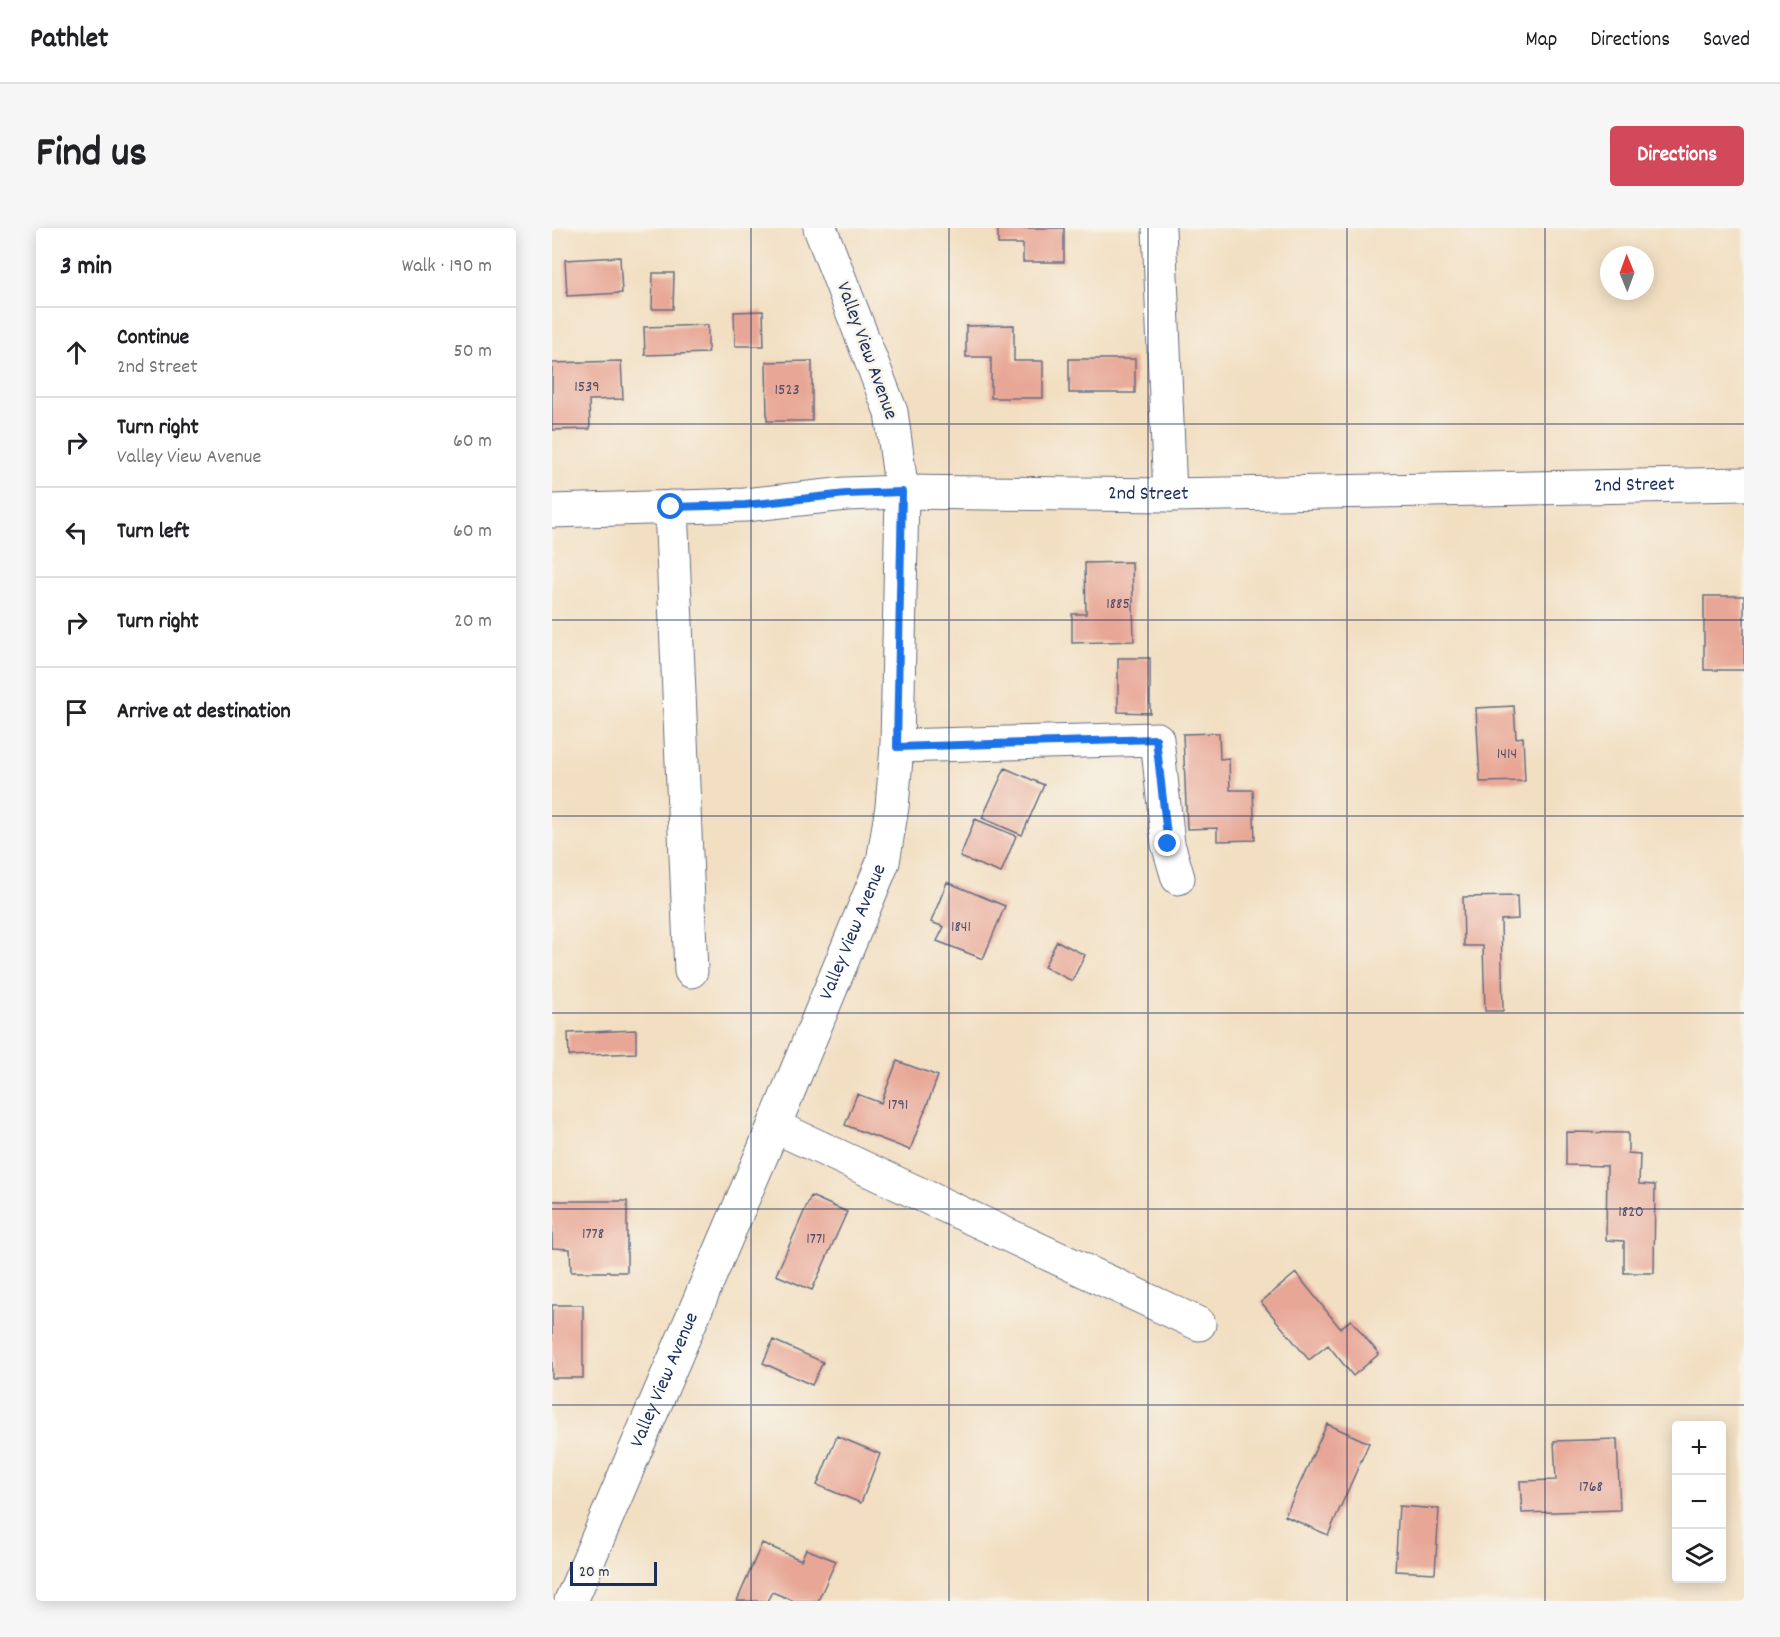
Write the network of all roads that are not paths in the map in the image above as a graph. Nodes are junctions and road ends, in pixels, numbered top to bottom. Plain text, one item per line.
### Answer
1 (820, 228) edge
2 (1159, 228) edge
3 (1744, 484) edge
4 (902, 492) junction
5 (1170, 495) junction
6 (671, 507) junction
7 (552, 511) edge
8 (897, 747) junction
9 (1178, 878) dead end
10 (691, 971) dead end
11 (774, 1126) junction
12 (1199, 1324) dead end
13 (571, 1601) edge

1 - 4 street, Valley View Avenue
2 - 5 street
3 - 5 street, 2nd Street
4 - 5 street, 2nd Street
4 - 6 street, 2nd Street
4 - 8 street, Valley View Avenue
6 - 7 street, 2nd Street
6 - 10 street
8 - 9 street
8 - 11 street, Valley View Avenue
11 - 12 street
11 - 13 street, Valley View Avenue

